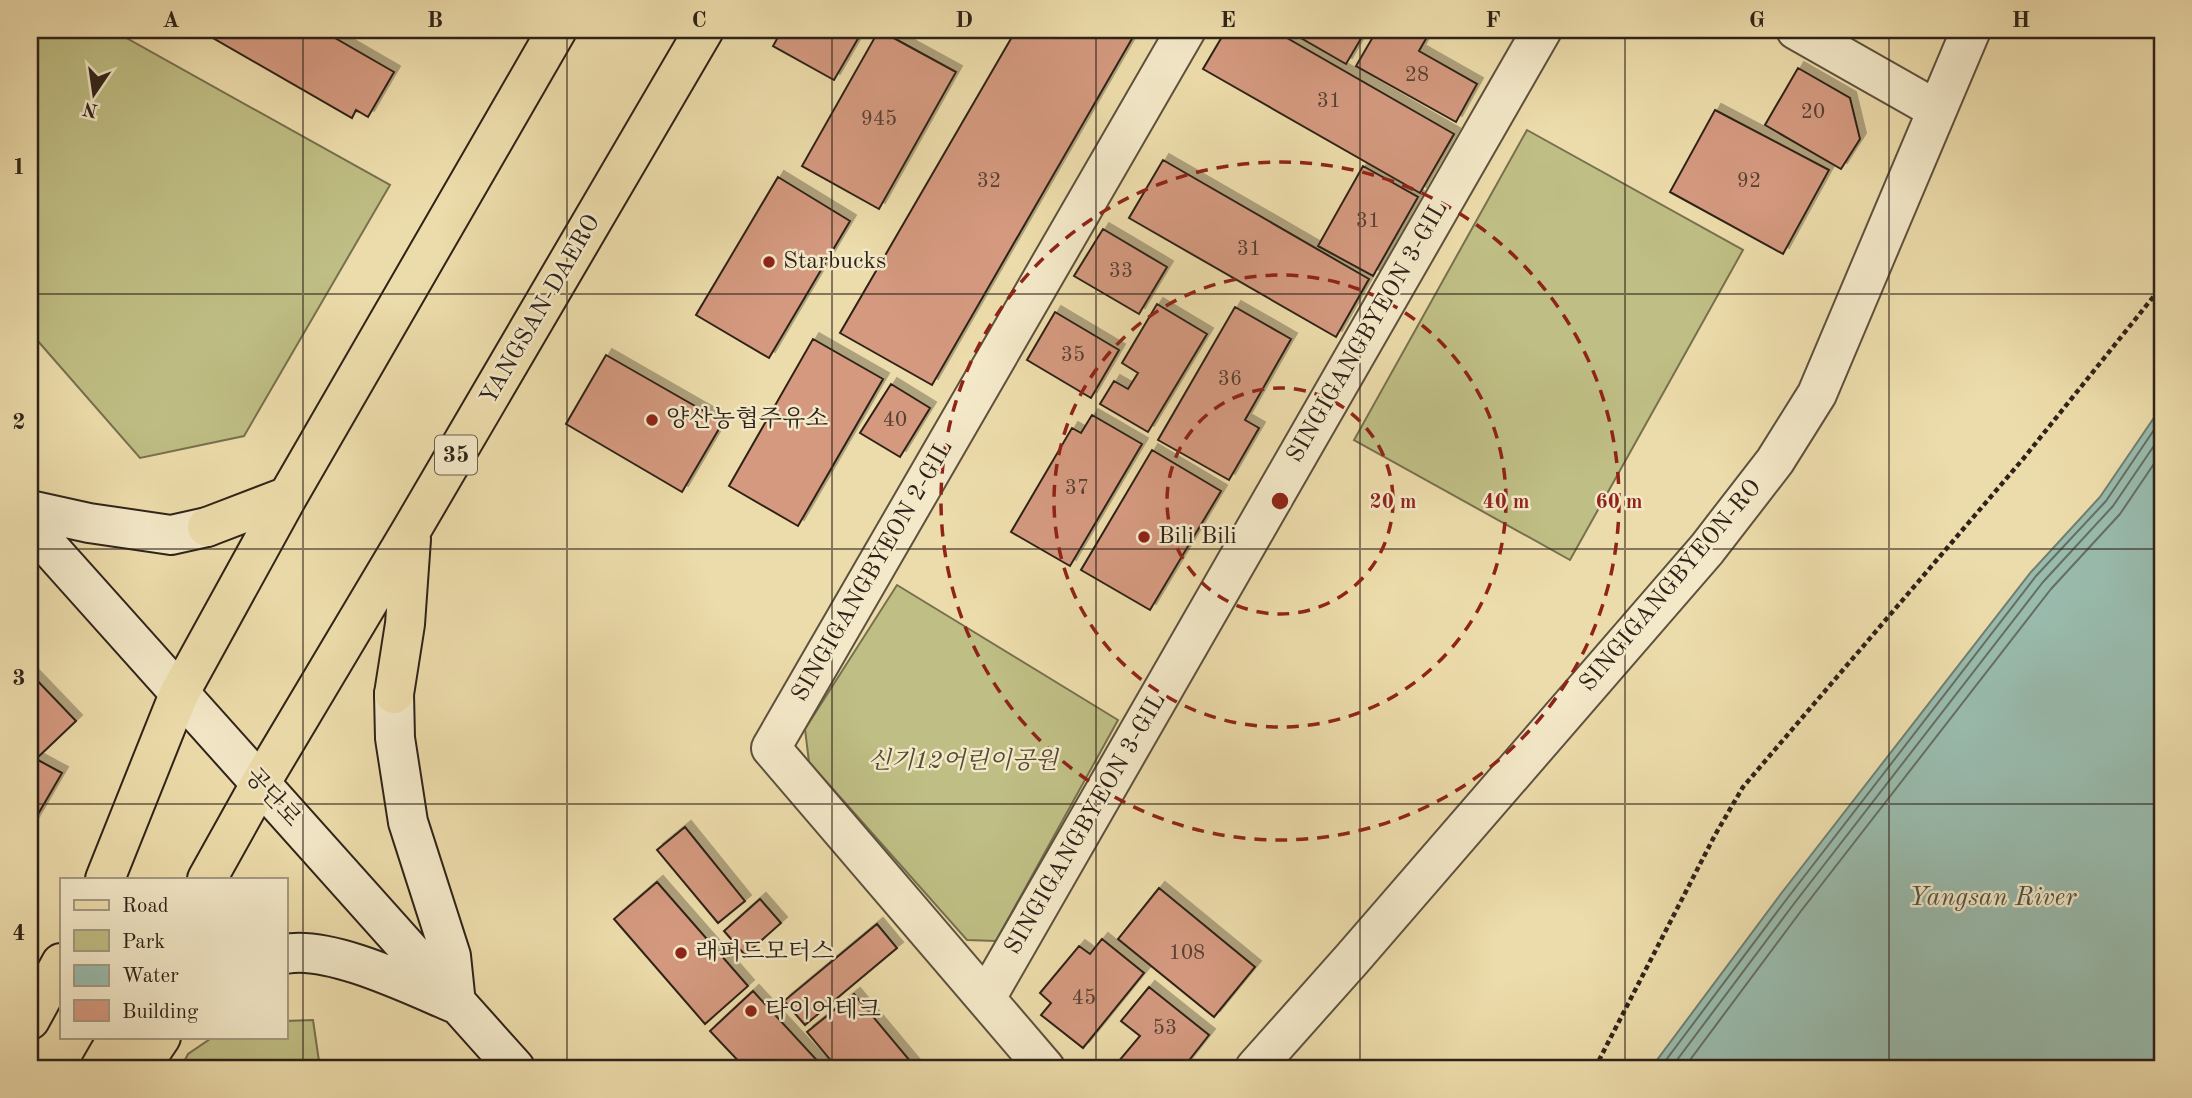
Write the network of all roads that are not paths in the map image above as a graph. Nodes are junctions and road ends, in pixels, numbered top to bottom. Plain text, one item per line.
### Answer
1 (557, 30) edge
2 (704, 30) edge
3 (1185, 30) edge
4 (1542, 30) edge
5 (1796, 30) edge
6 (1971, 30) edge
7 (1937, 110) junction
8 (288, 496) junction
9 (30, 510) edge
10 (30, 526) edge
11 (207, 527) joint
12 (412, 529) junction
13 (179, 694) junction
14 (394, 694) joint
15 (260, 784) junction
16 (105, 878) edge
17 (208, 878) edge
18 (287, 954) edge
19 (60, 965) edge
20 (986, 998) junction
21 (456, 1004) junction
22 (30, 1020) edge
23 (117, 1038) edge
24 (160, 1038) edge
25 (100, 1068) edge
26 (140, 1068) edge
27 (515, 1068) edge
28 (1045, 1068) edge
29 (1255, 1068) edge

1 - 8 main road
2 - 12 main road, YANGSAN-DAERO / 35
3 - 20 street, SINGIGANGBYEON 2-GIL
4 - 20 street, SINGIGANGBYEON 3-GIL
5 - 7 street
6 - 7 street, SINGIGANGBYEON-RO
7 - 29 street, SINGIGANGBYEON-RO
8 - 11 main road
8 - 13 main road
9 - 11 street
10 - 13 street, 공단로
12 - 14 main road
12 - 15 main road, YANGSAN-DAERO / 35
13 - 15 street, 공단로
13 - 16 main road
14 - 21 street
15 - 17 main road, YANGSAN-DAERO / 35
15 - 21 street, 공단로
18 - 21 street
19 - 22 main road
20 - 28 street, SINGIGANGBYEON 2-GIL
21 - 27 street, 공단로
23 - 25 main road
24 - 26 main road

